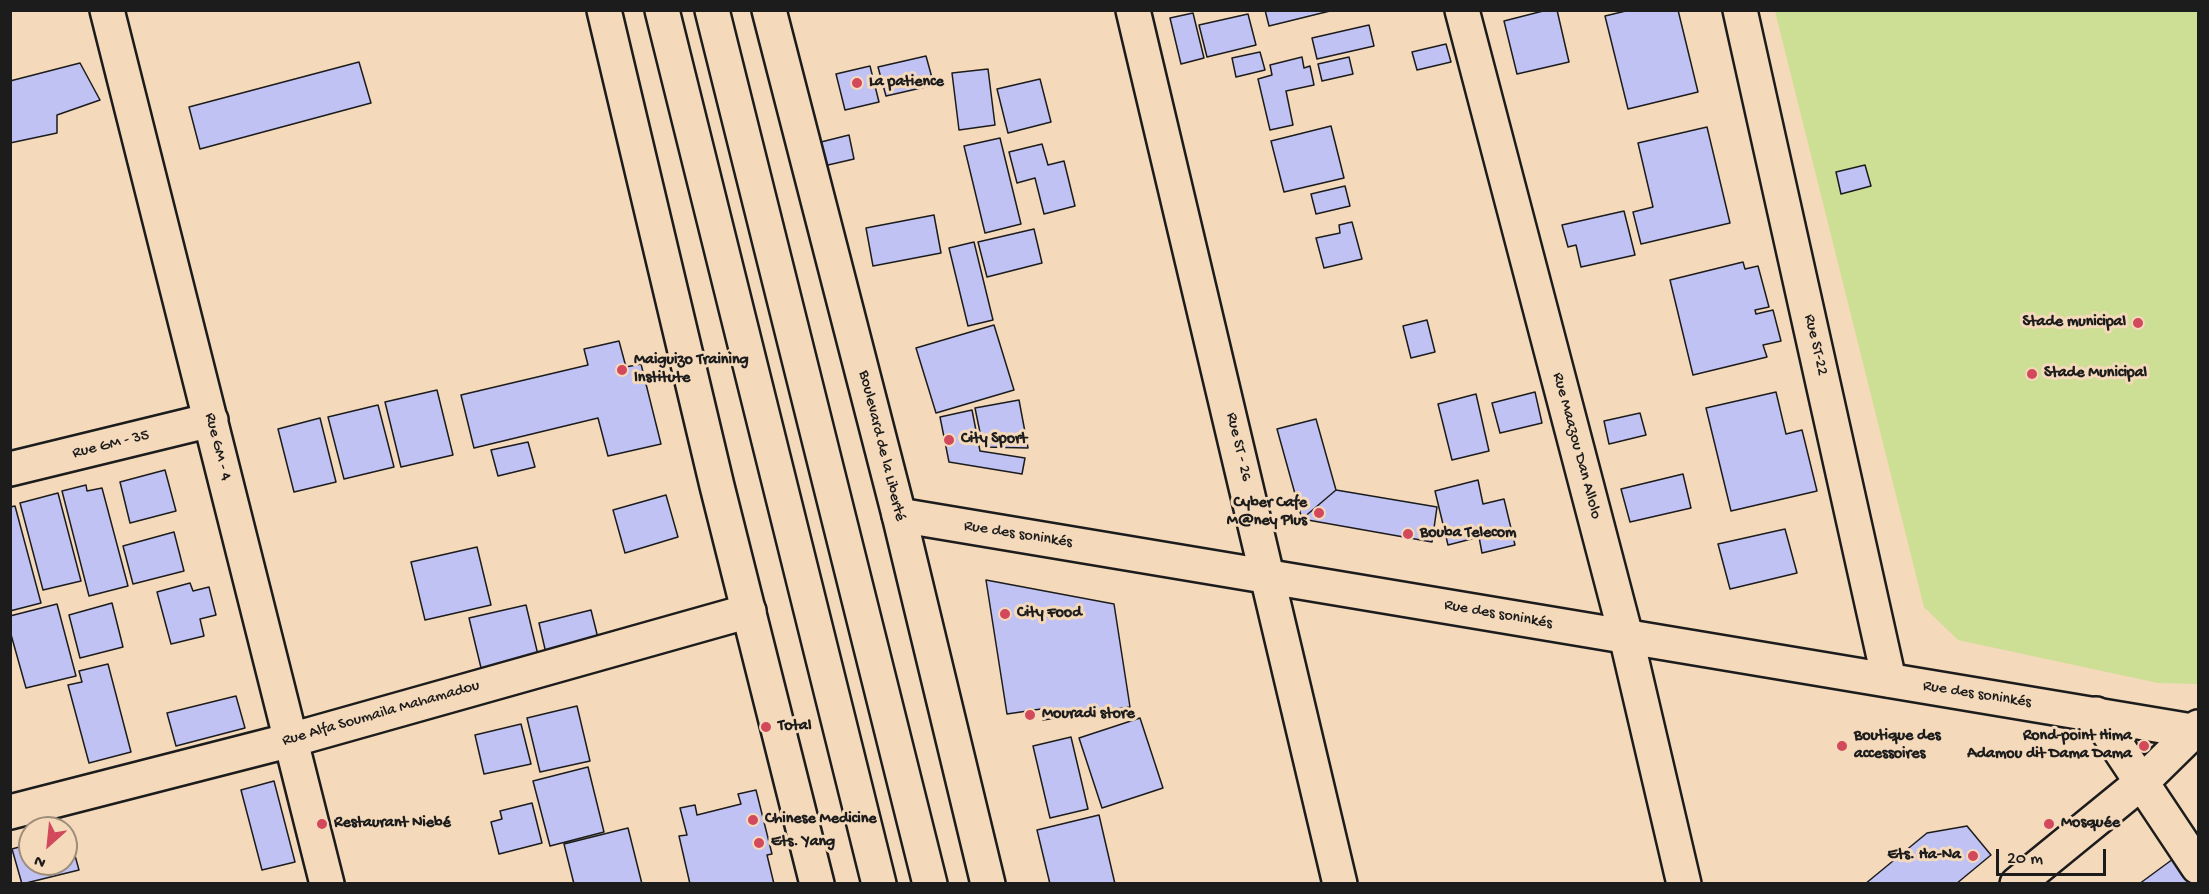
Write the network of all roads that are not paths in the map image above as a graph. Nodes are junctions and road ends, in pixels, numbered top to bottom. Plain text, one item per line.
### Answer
1 (107, 10) edge
2 (604, 10) edge
3 (662, 10) edge
4 (712, 10) edge
5 (769, 10) edge
6 (1133, 10) edge
7 (1462, 10) edge
8 (1740, 10) edge
9 (210, 420) junction
10 (10, 469) edge
11 (899, 515) junction
12 (1269, 576) junction
13 (750, 610) junction
14 (1626, 636) junction
15 (1889, 680) junction
16 (2096, 714) junction
17 (2197, 730) edge
18 (291, 740) junction
19 (2142, 782) junction
20 (10, 812) edge
21 (2199, 867) edge
22 (2022, 882) edge
23 (327, 884) edge
24 (817, 884) edge
25 (879, 884) edge
26 (930, 884) edge
27 (988, 884) edge
28 (1340, 884) edge
29 (1683, 884) edge

1 - 9 main road, Rue GM - 4
2 - 13 main road
3 - 25 main road
4 - 26 main road
5 - 11 main road, Boulevard de la Liberté
6 - 12 main road, Rue ST - 26
7 - 14 main road, Rue Maazou Dan Allolo
8 - 15 main road, Rue ST-22
9 - 10 main road, Rue GM - 35
9 - 18 main road, Rue GM - 4
11 - 12 main road, Rue des soninkés
11 - 27 main road, Boulevard de la Liberté
12 - 14 main road, Rue des soninkés
12 - 28 main road, Rue ST - 26
13 - 18 main road, Rue Alfa Soumaila Mahamadou
13 - 24 main road
14 - 15 main road, Rue des soninkés
14 - 29 main road, Rue Maazou Dan Allolo
15 - 16 main road, Rue des soninkés
16 - 17 main road, Rue des soninkés
16 - 19 main road
17 - 19 main road
18 - 20 main road, Rue Alfa Soumaila Mahamadou
18 - 23 main road, Rue GM - 4
19 - 21 main road
19 - 22 main road

